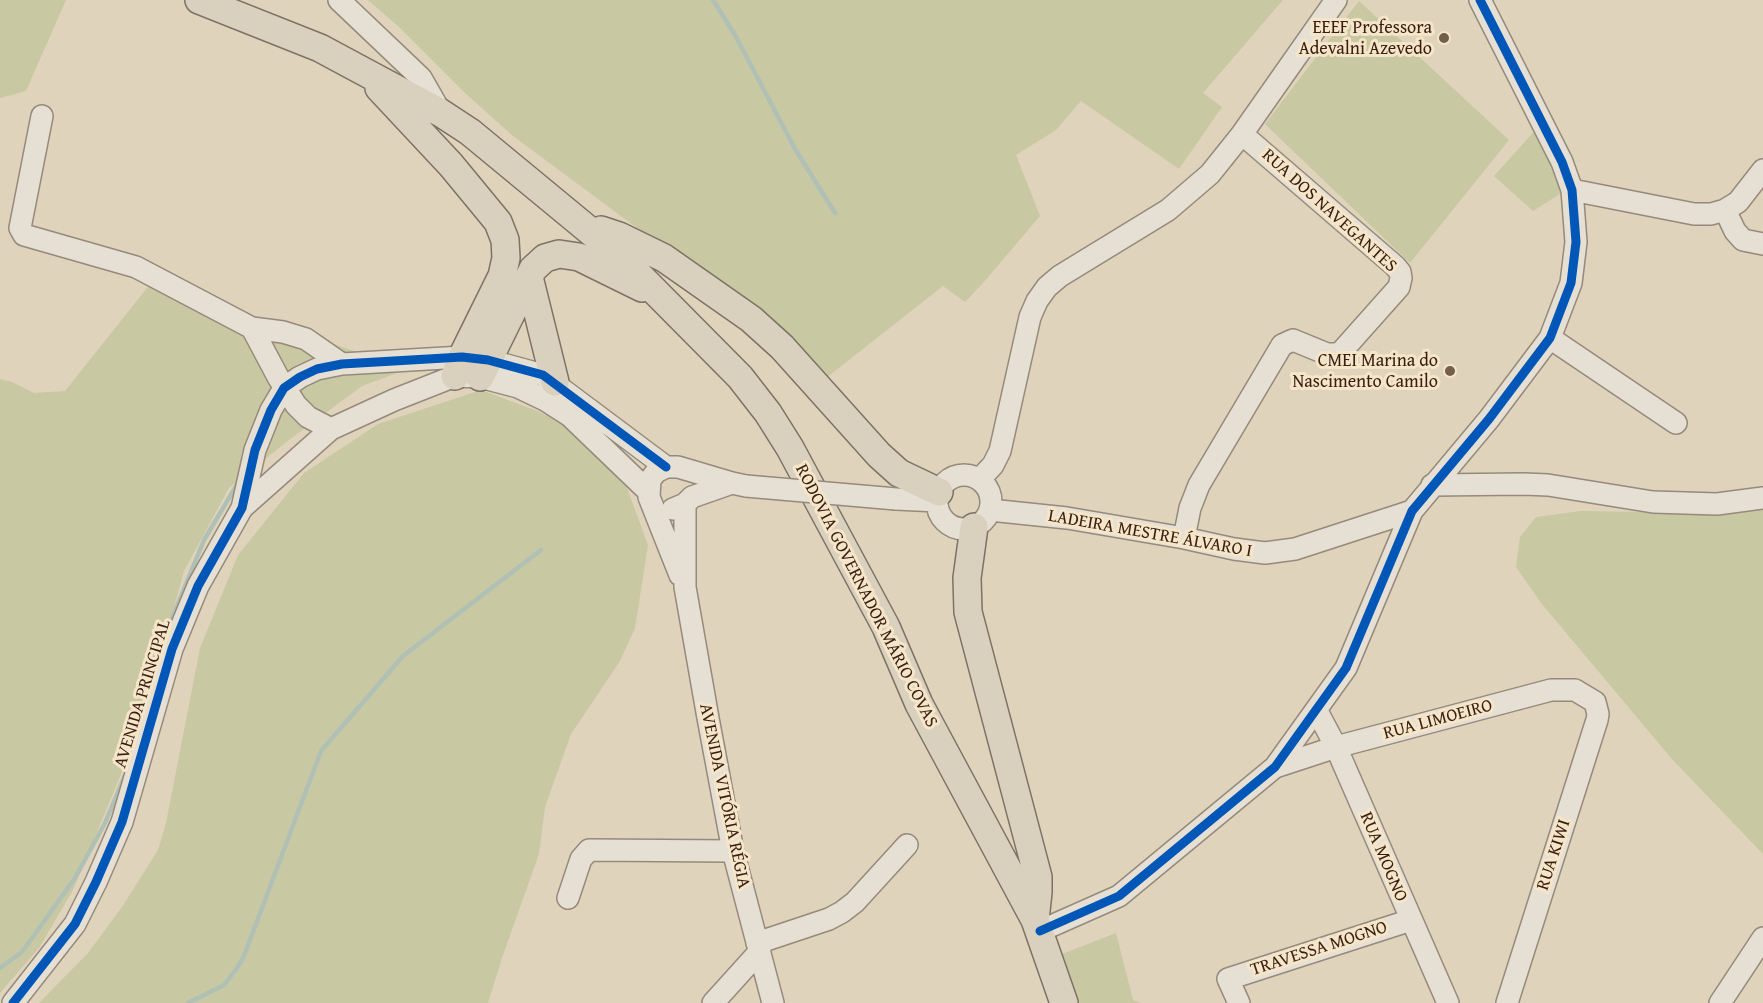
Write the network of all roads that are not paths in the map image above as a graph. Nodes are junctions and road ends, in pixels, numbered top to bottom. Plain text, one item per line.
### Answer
1 (199, 0) edge
2 (339, 0) edge
3 (1336, 0) edge
4 (1480, 0) edge
5 (361, 70) junction
6 (441, 113) junction
7 (42, 116) dead end
8 (1242, 134) junction
9 (1763, 170) edge
10 (1572, 190) junction
11 (1725, 210) junction
12 (585, 225) junction
13 (1763, 244) edge
14 (529, 277) junction
15 (664, 299) junction
16 (252, 328) junction
17 (1550, 338) junction
18 (342, 364) junction
19 (471, 368) junction
20 (555, 382) junction
21 (284, 388) junction
22 (1676, 423) dead end
23 (331, 429) junction
24 (672, 467) junction
25 (980, 479) junction
26 (739, 484) junction
27 (1432, 485) junction
28 (649, 496) junction
29 (938, 496) junction
30 (1763, 498) edge
31 (688, 501) junction
32 (242, 508) junction
33 (1412, 511) junction
34 (982, 518) junction
35 (1184, 538) junction
36 (685, 587) junction
37 (1597, 707) joint
38 (1317, 711) junction
39 (1336, 747) junction
40 (1275, 766) junction
41 (907, 845) dead end
42 (733, 851) junction
43 (568, 898) dead end
44 (1411, 920) junction
45 (1037, 925) junction
46 (1763, 938) edge
47 (758, 947) junction
48 (14, 1003) edge
49 (713, 1003) edge
50 (773, 1003) edge
51 (1064, 1003) edge
52 (1239, 1003) edge
53 (1448, 1003) edge
54 (1507, 1003) edge
55 (1720, 1003) edge

1 - 5 main road, RODOVIA GOVERNADOR MÁRIO COVAS
2 - 6 street
3 - 8 street
4 - 10 street
5 - 6 main road, RODOVIA GOVERNADOR MÁRIO COVAS
5 - 19 main road
6 - 12 main road, RODOVIA GOVERNADOR MÁRIO COVAS
7 - 16 street
8 - 25 street
8 - 35 street, RUA DOS NAVEGANTES
9 - 11 street
10 - 11 street
10 - 17 street
11 - 13 street
12 - 15 main road, RODOVIA GOVERNADOR MÁRIO COVAS
12 - 29 main road
14 - 15 main road
14 - 19 main road
14 - 20 main road
15 - 45 main road, RODOVIA GOVERNADOR MÁRIO COVAS
16 - 18 street
16 - 21 street
17 - 22 street
17 - 27 street
18 - 19 street, AVENIDA PRINCIPAL
18 - 21 street, AVENIDA PRINCIPAL
19 - 20 street
19 - 23 street, AVENIDA PRINCIPAL
19 - 28 street
20 - 24 street
21 - 23 street
21 - 32 street, AVENIDA PRINCIPAL
23 - 32 street, AVENIDA PRINCIPAL
24 - 26 street
24 - 28 street
24 - 31 street
25 - 29 street
25 - 34 street
26 - 29 street, bridge
26 - 31 street
27 - 30 street
27 - 33 street
28 - 31 street
28 - 36 street, AVENIDA VITÓRIA RÉGIA
29 - 34 street
31 - 36 street, AVENIDA VITÓRIA RÉGIA
32 - 48 street, AVENIDA PRINCIPAL
33 - 35 street, LADEIRA MESTRE ÁLVARO I
33 - 38 street
34 - 35 street, LADEIRA MESTRE ÁLVARO I
34 - 45 main road
36 - 42 street, AVENIDA VITÓRIA RÉGIA
37 - 39 street, RUA LIMOEIRO
37 - 54 street, RUA KIWI
38 - 39 street, RUA MOGNO
38 - 40 street
39 - 40 street, RUA LIMOEIRO
39 - 44 street, RUA MOGNO
40 - 45 street
41 - 47 street
42 - 43 street
42 - 47 street, AVENIDA VITÓRIA RÉGIA
44 - 52 street, TRAVESSA MOGNO
44 - 53 street, RUA MOGNO
45 - 51 main road, RODOVIA GOVERNADOR MÁRIO COVAS
46 - 55 street
47 - 49 street
47 - 50 street, AVENIDA VITÓRIA RÉGIA

